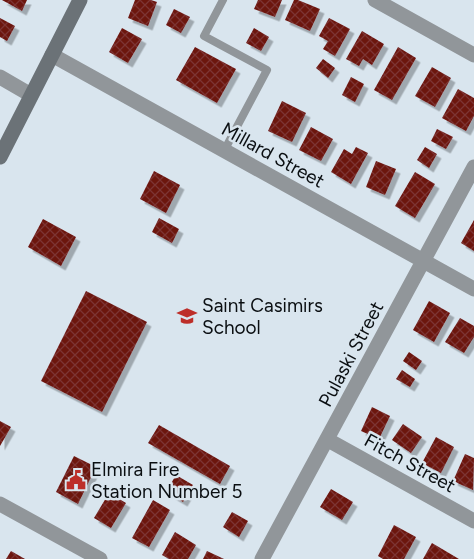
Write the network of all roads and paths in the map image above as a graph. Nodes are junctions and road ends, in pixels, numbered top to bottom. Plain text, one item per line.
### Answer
1 (80, 0) edge
2 (223, 0) edge
3 (375, 0) edge
4 (52, 55) junction
5 (474, 55) edge
6 (0, 78) edge
7 (31, 95) junction
8 (224, 151) junction
9 (0, 157) edge
10 (474, 168) edge
11 (423, 261) junction
12 (474, 289) edge
13 (328, 440) junction
14 (0, 504) edge
15 (474, 521) edge
16 (100, 559) edge
17 (262, 559) edge

1 - 4 street
2 - 8 lane
3 - 5 street
4 - 7 street
4 - 8 street, Millard Street
6 - 7 street
7 - 9 street
8 - 11 street, Millard Street
10 - 11 street, Pulaski Street
11 - 12 street, Millard Street
11 - 13 street, Pulaski Street
13 - 15 street, Fitch Street
13 - 17 street, Pulaski Street
14 - 16 street

